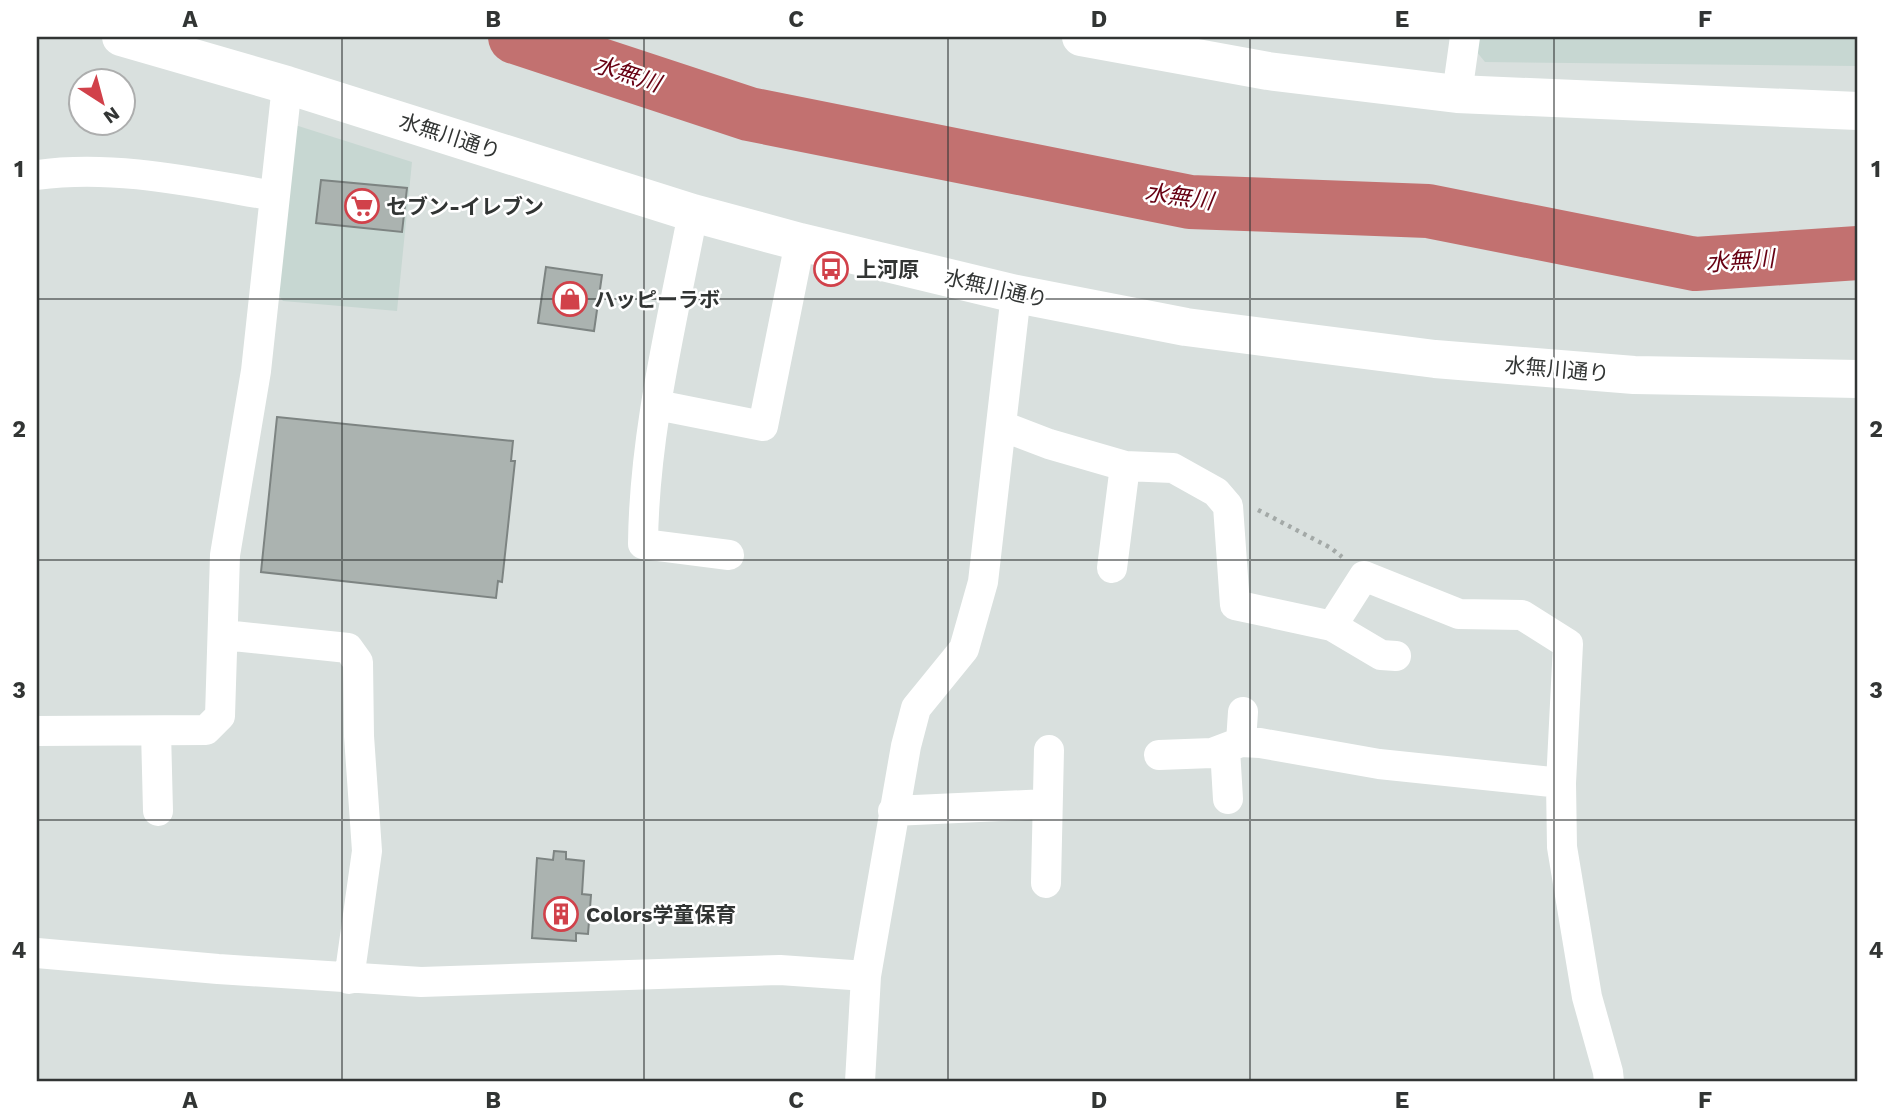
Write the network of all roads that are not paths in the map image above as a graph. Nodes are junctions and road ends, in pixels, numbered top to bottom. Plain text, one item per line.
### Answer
1 (121, 37) edge
2 (1081, 37) edge
3 (1465, 37) edge
4 (287, 85) junction
5 (1457, 94) junction
6 (1858, 111) edge
7 (37, 175) edge
8 (275, 196) junction
9 (693, 213) junction
10 (800, 242) junction
11 (1016, 294) junction
12 (1858, 379) edge
13 (657, 405) junction
14 (1002, 426) junction
15 (1125, 466) junction
16 (729, 555) dead end
17 (1112, 568) dead end
18 (1332, 626) junction
19 (224, 635) junction
20 (1396, 656) dead end
21 (1244, 712) dead end
22 (156, 730) junction
23 (37, 731) edge
24 (1233, 746) junction
25 (1049, 750) dead end
26 (1159, 755) dead end
27 (1561, 783) junction
28 (1228, 799) dead end
29 (1048, 804) junction
30 (158, 811) dead end
31 (893, 811) junction
32 (1046, 883) dead end
33 (37, 953) edge
34 (866, 976) junction
35 (349, 979) junction
36 (860, 1082) edge
37 (1609, 1082) edge

1 - 4 street, 水無川通り
2 - 5 street
3 - 5 street
4 - 8 street
4 - 9 street, 水無川通り
5 - 6 street
7 - 8 street
8 - 19 street
9 - 10 street, 水無川通り
9 - 13 street
10 - 11 street, 水無川通り
10 - 13 street
11 - 12 street, 水無川通り
11 - 14 street
13 - 16 street
14 - 15 street
14 - 31 street
15 - 17 street
15 - 18 street
18 - 20 street
18 - 27 street
19 - 22 street
19 - 35 street
21 - 24 street
22 - 23 street
22 - 30 street
24 - 26 street
24 - 27 street
24 - 28 street
25 - 29 street
27 - 37 street
29 - 31 street
29 - 32 street
31 - 34 street
33 - 35 street
34 - 35 street
34 - 36 street

